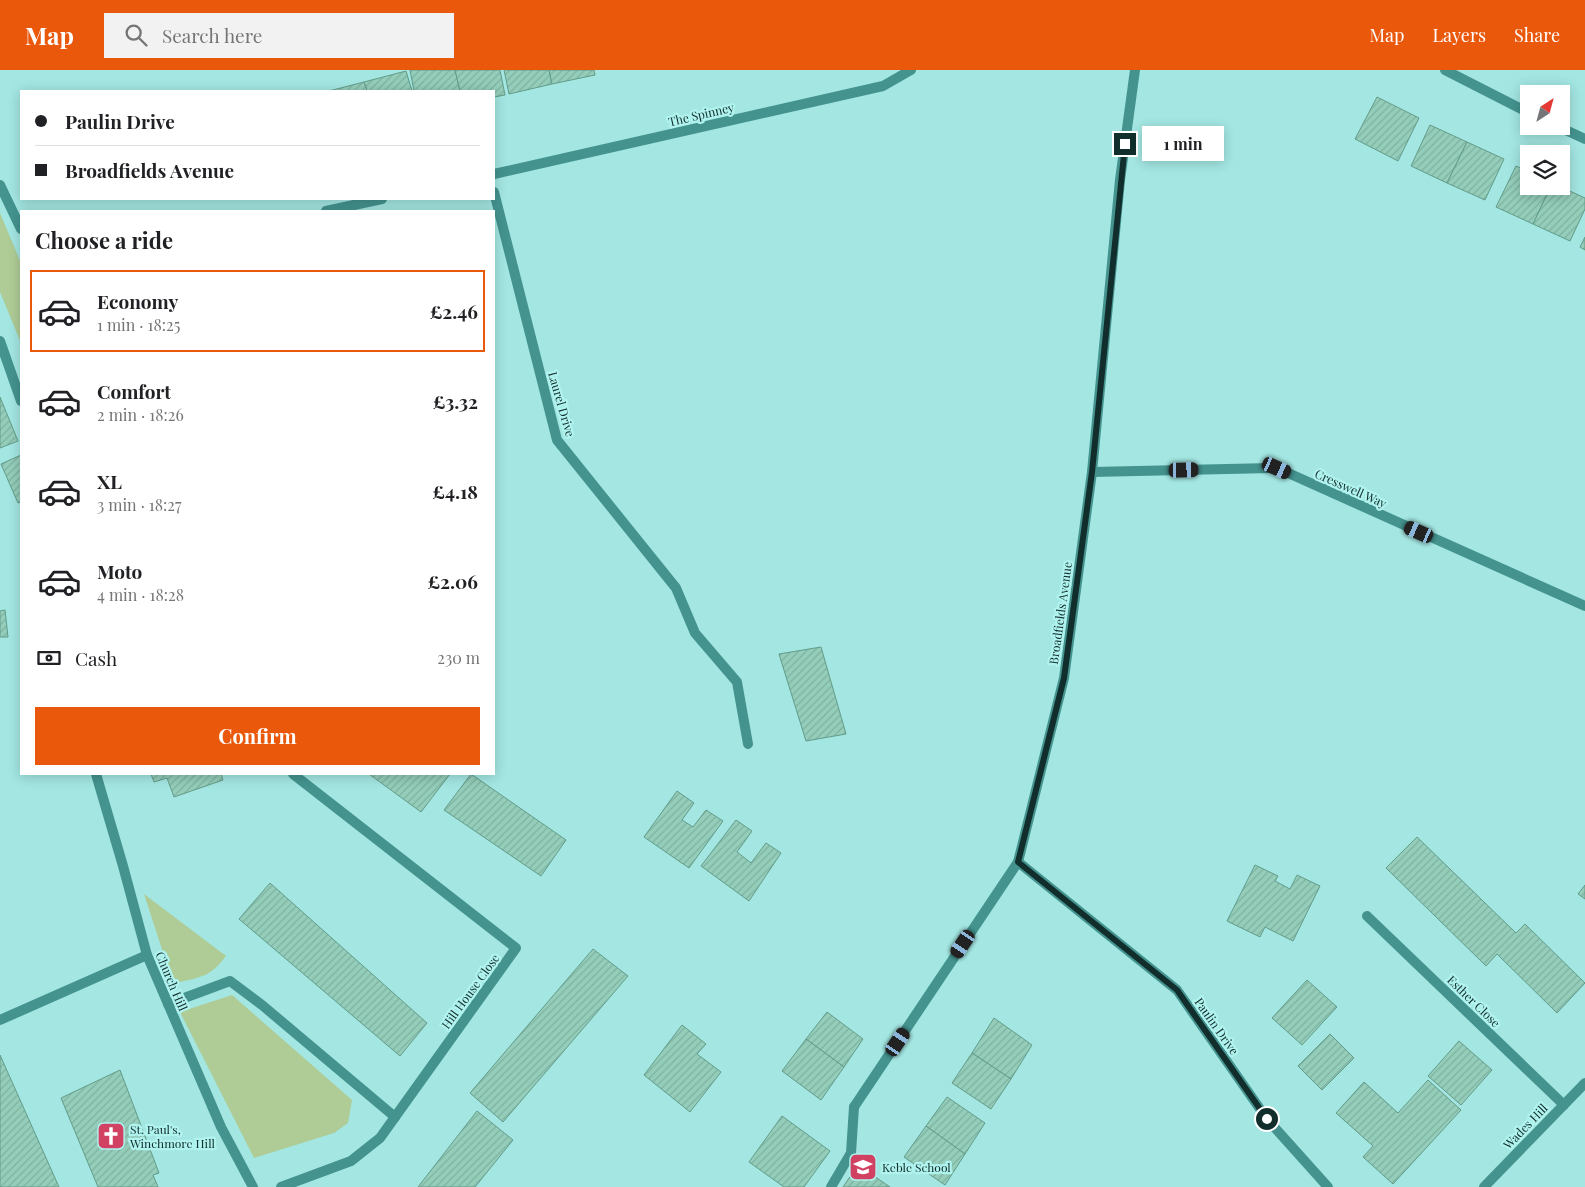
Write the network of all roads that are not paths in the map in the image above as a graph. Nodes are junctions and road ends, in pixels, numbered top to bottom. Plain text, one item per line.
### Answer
1 (911, 70) edge
2 (1135, 70) edge
3 (1444, 70) edge
4 (1520, 108) edge
5 (1570, 132) edge
6 (1585, 139) edge
7 (495, 174) edge
8 (0, 185) edge
9 (495, 196) edge
10 (377, 200) edge
11 (331, 210) edge
12 (20, 227) edge
13 (0, 341) edge
14 (20, 398) edge
15 (1092, 472) junction
16 (1585, 606) edge
17 (748, 744) dead end
18 (96, 775) edge
19 (294, 775) edge
20 (1018, 862) junction
21 (1367, 916) dead end
22 (146, 955) junction
23 (168, 1004) junction
24 (0, 1020) edge
25 (1585, 1083) edge
26 (1564, 1105) junction
27 (395, 1117) junction
28 (253, 1187) edge
29 (281, 1187) edge
30 (831, 1187) edge
31 (1328, 1187) edge
32 (1484, 1187) edge

1 - 7 street, The Spinney
2 - 15 street, Broadfields Avenue
3 - 4 street
5 - 6 street
8 - 12 street
9 - 17 street, Laurel Drive
10 - 11 street
13 - 14 street
15 - 16 street, Cresswell Way
15 - 20 street, Broadfields Avenue
18 - 22 street, Church Hill
19 - 27 street, Hill House Close
20 - 30 street, Broadfields Avenue
20 - 31 street, Paulin Drive
21 - 26 street, Esther Close
22 - 23 street, Church Hill
22 - 24 street
23 - 27 street
23 - 28 street, Church Hill
25 - 26 street, Wades Hill
26 - 32 street, Wades Hill
27 - 29 street, Hill House Close

